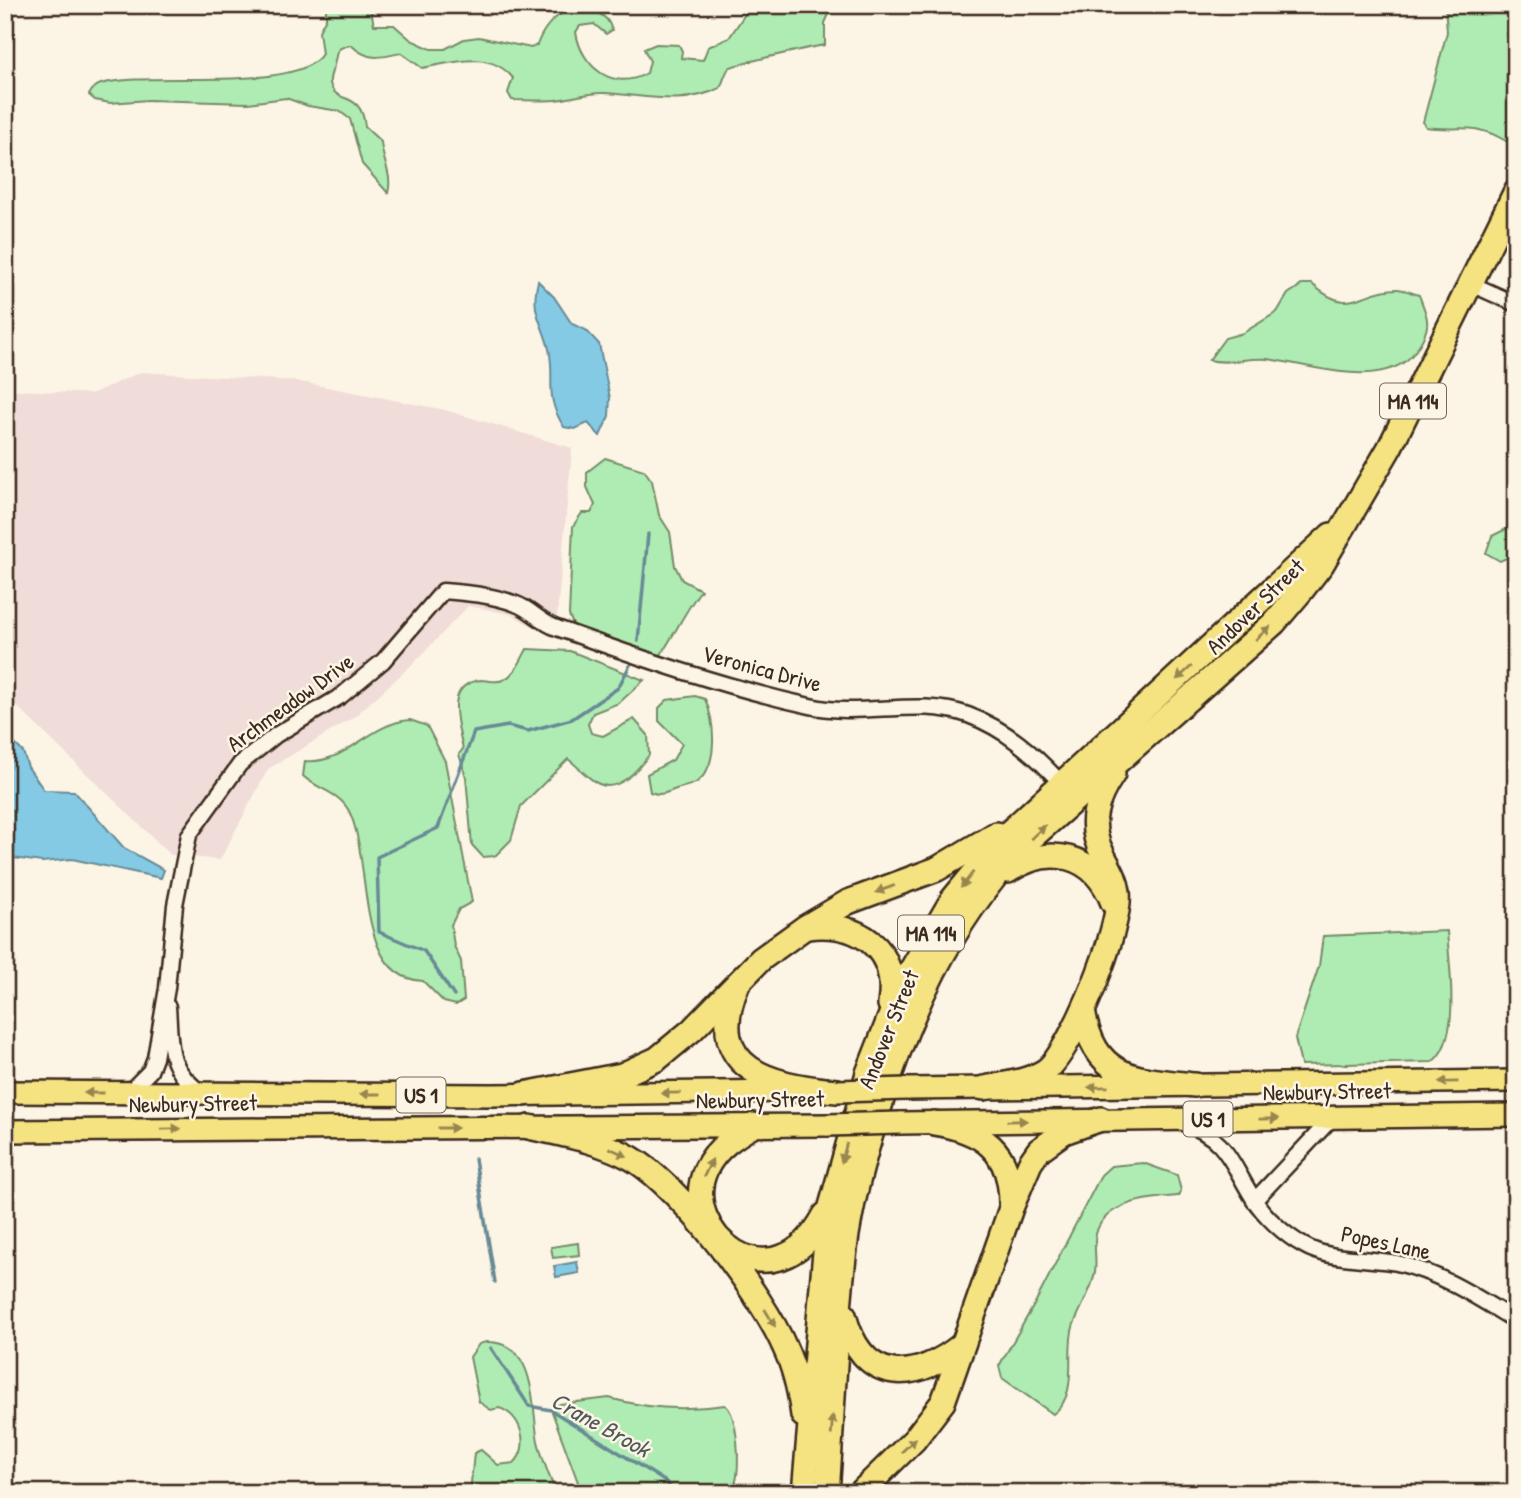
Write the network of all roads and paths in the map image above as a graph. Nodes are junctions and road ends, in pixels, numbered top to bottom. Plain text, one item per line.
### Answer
1 (1516, 191) edge
2 (1471, 284) junction
3 (1516, 304) edge
4 (1342, 526) junction
5 (443, 591) joint
6 (1130, 749) junction
7 (1061, 783) junction
8 (1031, 811) junction
9 (984, 891) junction
10 (1116, 917) junction
11 (804, 928) junction
12 (740, 979) junction
13 (167, 988) junction
14 (1083, 1012) junction
15 (887, 1019) junction
16 (1516, 1081) edge
17 (1195, 1086) junction
18 (984, 1088) junction
19 (838, 1091) junction
20 (5, 1092) edge
21 (128, 1093) junction
22 (203, 1093) junction
23 (524, 1094) junction
24 (1516, 1115) edge
25 (1333, 1117) junction
26 (1165, 1118) junction
27 (1101, 1119) junction
28 (934, 1123) junction
29 (754, 1125) junction
30 (529, 1127) junction
31 (5, 1131) edge
32 (835, 1186) junction
33 (1254, 1201) junction
34 (1011, 1208) junction
35 (840, 1300) junction
36 (1516, 1321) edge
37 (963, 1343) junction
38 (805, 1481) edge
39 (827, 1493) edge
40 (860, 1493) edge

1 - 2 highway, Andover Street / MA 114
2 - 3 street
2 - 4 highway, Andover Street / MA 114
6 -> 4 highway, Andover Street / MA 114
4 -> 7 highway, Andover Street / MA 114
5 - 7 street, Veronica Drive
5 - 13 street, Archmeadow Drive
9 -> 6 highway, Andover Street / MA 114
6 - 10 highway
7 - 8 highway, Andover Street / MA 114
8 -> 11 highway
8 -> 15 highway, Andover Street / MA 114
9 - 10 highway
9 - 35 highway, Andover Street / MA 114
10 - 14 highway
11 - 12 highway
11 - 15 highway
12 - 19 highway
12 - 23 highway
13 - 21 street, Archmeadow Drive
13 - 22 street, Archmeadow Drive
14 - 17 highway
14 - 18 highway
15 -> 32 highway, Andover Street / MA 114
16 -> 17 main road, Newbury Street / US 1
17 -> 18 main road, Newbury Street / US 1
18 - 19 main road, Newbury Street / US 1, bridge
19 -> 23 main road, Newbury Street / US 1
21 -> 20 main road, Newbury Street / US 1
21 - 22 main road, Newbury Street / US 1
23 -> 22 main road, Newbury Street / US 1
24 - 25 main road, Newbury Street / US 1
26 -> 25 main road, Newbury Street / US 1
25 - 33 street
26 - 27 main road, Newbury Street / US 1
26 - 33 street, Popes Lane
28 -> 27 main road, Newbury Street / US 1
27 - 34 highway
28 - 29 main road, Newbury Street / US 1, bridge
28 - 34 highway
29 - 30 main road, Newbury Street / US 1
32 -> 29 highway
31 -> 30 main road, Newbury Street / US 1
30 -> 38 highway
32 - 38 highway, Andover Street / MA 114
33 - 36 street, Popes Lane
34 - 37 highway
35 - 37 highway
39 -> 35 highway, Andover Street / MA 114
40 -> 37 highway

